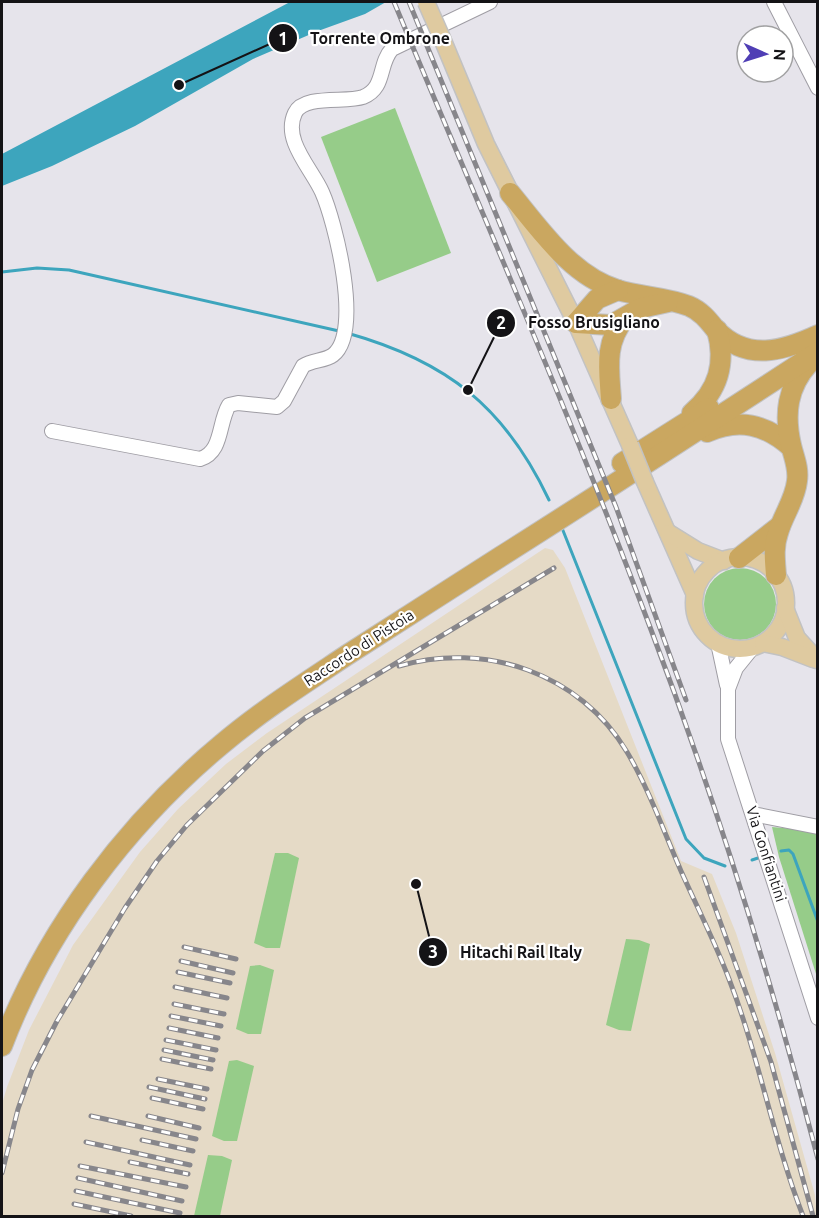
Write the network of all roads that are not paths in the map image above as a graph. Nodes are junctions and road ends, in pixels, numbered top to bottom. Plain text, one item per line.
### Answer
1 (426, 2) edge
2 (490, 2) edge
3 (774, 2) edge
4 (818, 88) edge
5 (510, 193) junction
6 (618, 290) junction
7 (670, 301) junction
8 (625, 318) junction
9 (576, 323) junction
10 (717, 330) junction
11 (818, 337) edge
12 (818, 354) edge
13 (611, 399) junction
14 (52, 431) dead end
15 (669, 441) junction
16 (791, 447) junction
17 (780, 526) junction
18 (669, 532) junction
19 (731, 559) junction
20 (776, 575) junction
21 (695, 595) junction
22 (785, 608) junction
23 (718, 643) junction
24 (758, 645) junction
25 (817, 660) edge
26 (728, 689) junction
27 (753, 814) junction
28 (818, 827) edge
29 (2, 1016) edge
30 (818, 1018) edge
31 (2, 1046) edge

1 - 5 main road, bridge
2 - 14 street
3 - 4 street
5 - 6 highway
5 - 9 main road
6 - 7 highway
6 - 9 highway
7 - 8 highway
7 - 10 highway
8 - 9 highway
8 - 13 highway
9 - 13 main road
10 - 11 highway
10 - 15 highway
11 - 15 highway, Raccordo di Pistoia
12 - 15 highway, Raccordo di Pistoia
12 - 16 highway
13 - 18 main road, bridge
15 - 16 highway
15 - 29 highway, Raccordo di Pistoia
15 - 31 highway, Raccordo di Pistoia
16 - 17 highway
17 - 19 highway
17 - 20 highway
18 - 19 main road
18 - 21 main road
19 - 20 main road
19 - 21 main road
20 - 22 main road
21 - 23 main road
22 - 24 main road
22 - 25 main road
23 - 24 main road
23 - 26 street, Via Gonfiantini
24 - 25 main road
24 - 26 street, Via Gonfiantini
26 - 27 street, Via Gonfiantini
27 - 28 street
27 - 30 street, Via Gonfiantini

